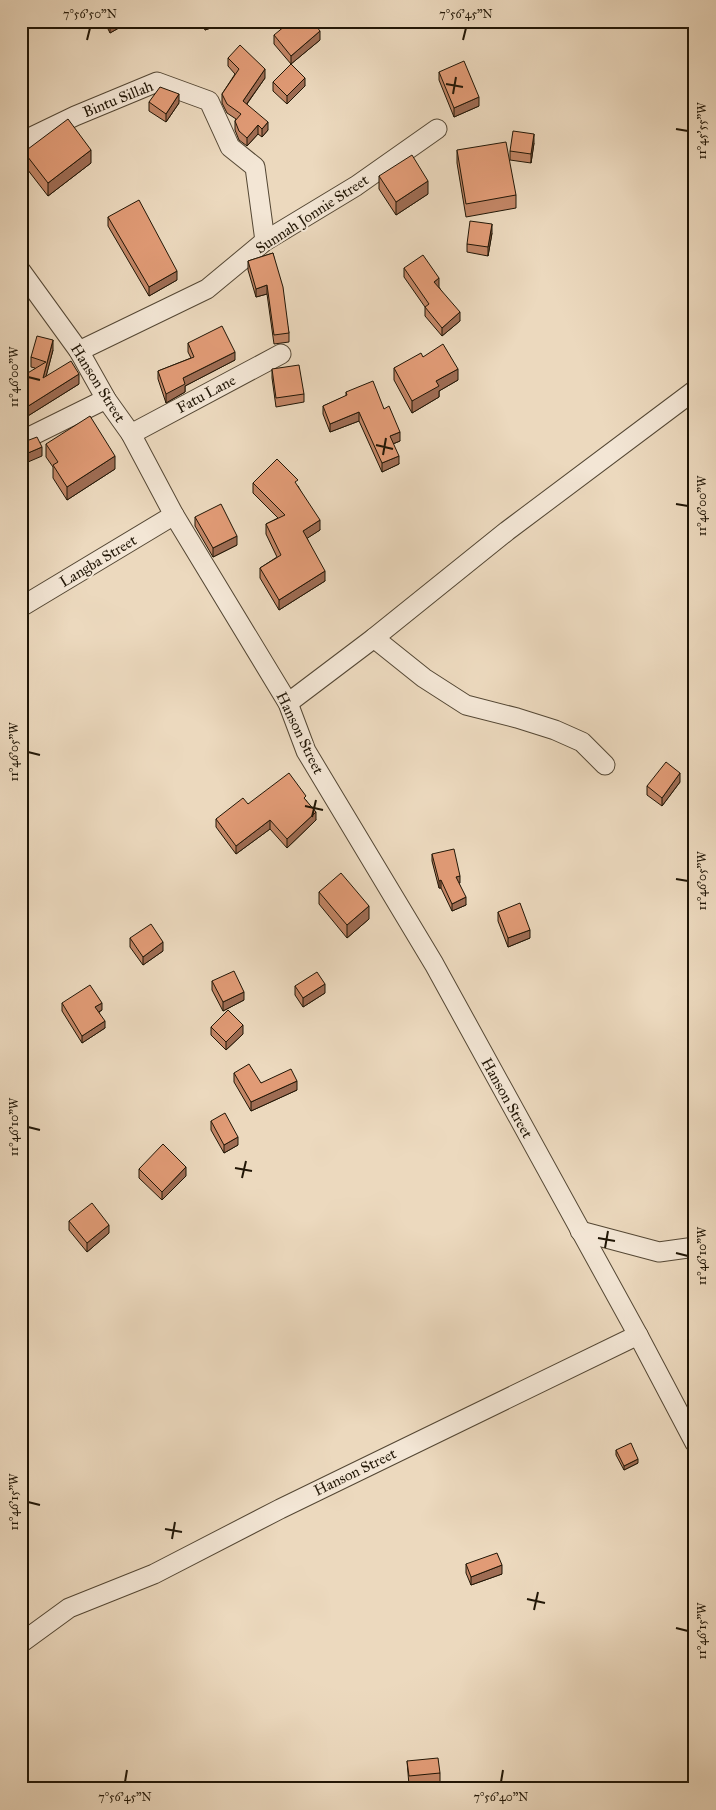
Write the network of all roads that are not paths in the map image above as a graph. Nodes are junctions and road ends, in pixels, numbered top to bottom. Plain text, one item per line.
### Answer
1 (437, 129) dead end
2 (21, 142) edge
3 (265, 241) junction
4 (24, 278) edge
5 (79, 351) junction
6 (281, 354) dead end
7 (695, 390) edge
8 (106, 399) junction
9 (131, 434) junction
10 (21, 441) edge
11 (174, 516) junction
12 (21, 607) edge
13 (374, 638) junction
14 (288, 704) junction
15 (605, 765) dead end
16 (580, 1231) junction
17 (695, 1247) edge
18 (638, 1335) junction
19 (695, 1443) edge
20 (21, 1642) edge

1 - 3 street, Sunnah Jonnie Street
2 - 3 street, Bintu Sillah
3 - 5 street, Sunnah Jonnie Street
4 - 5 street, Hanson Street
5 - 8 street, Hanson Street
6 - 9 street, Fatu Lane
7 - 13 street
8 - 9 street, Hanson Street
8 - 10 street
9 - 11 street, Hanson Street
11 - 12 street, Langba Street
11 - 14 street, Hanson Street
13 - 14 street
13 - 15 street
14 - 16 street, Hanson Street
16 - 17 street
16 - 18 street, Hanson Street
18 - 19 street
18 - 20 street, Hanson Street

